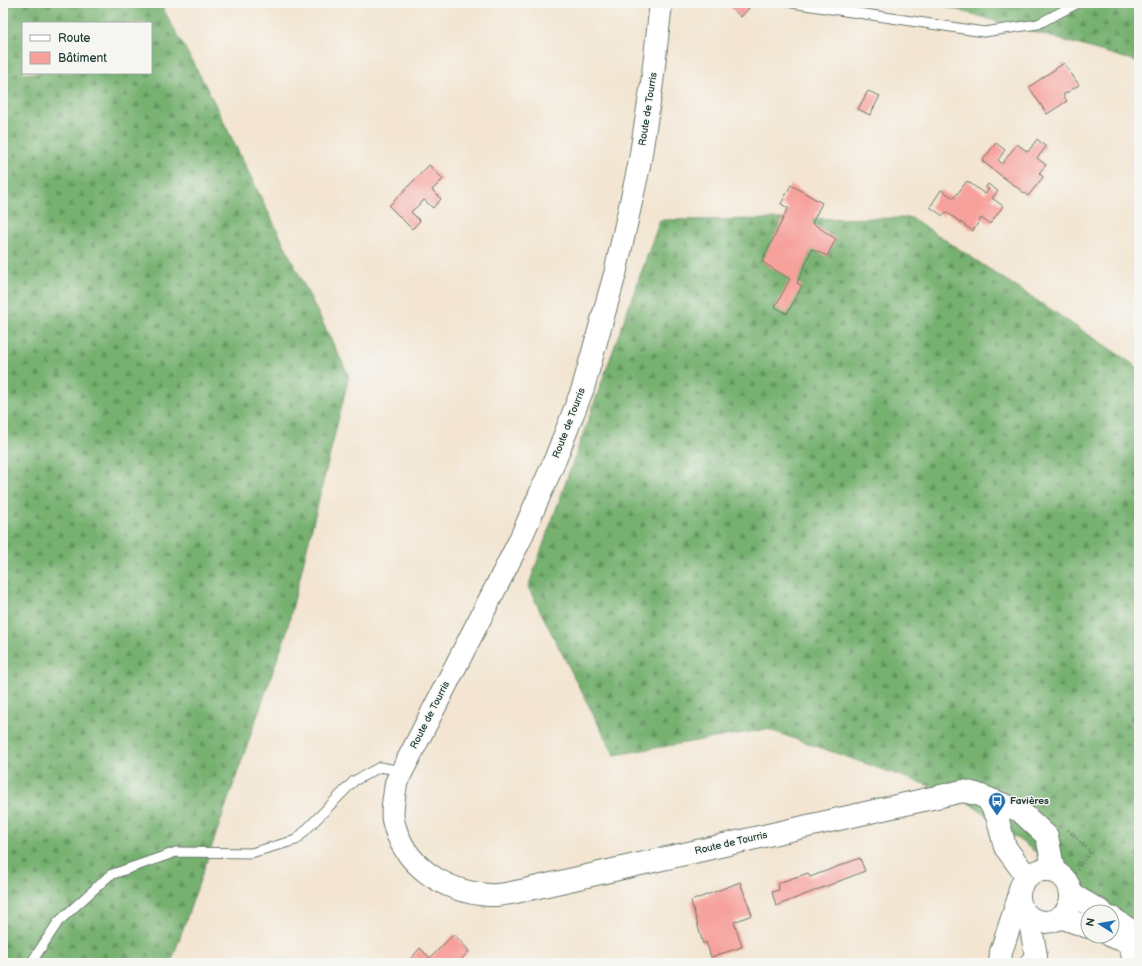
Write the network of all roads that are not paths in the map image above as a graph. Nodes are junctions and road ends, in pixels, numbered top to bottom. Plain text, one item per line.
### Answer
1 (661, 3) edge
2 (792, 3) edge
3 (1078, 3) edge
4 (402, 771) junction
5 (987, 798) junction
6 (1027, 877) junction
7 (1064, 884) junction
8 (1019, 897) junction
9 (1091, 904) edge
10 (1029, 917) junction
11 (1060, 917) junction
12 (1080, 925) edge
13 (1120, 928) edge
14 (1129, 939) edge
15 (31, 963) edge
16 (1000, 963) edge
17 (1031, 963) edge
18 (1133, 963) edge

1 - 4 street, Route de Tourris
2 - 3 lane
4 - 5 street, Route de Tourris
4 - 15 lane
5 - 6 street
5 - 7 street, Route de Tourris
6 - 7 street
6 - 8 street
7 - 9 street
7 - 11 street
8 - 10 street
8 - 16 street
10 - 11 street
10 - 17 street
11 - 12 street
13 - 14 street
14 - 18 street

